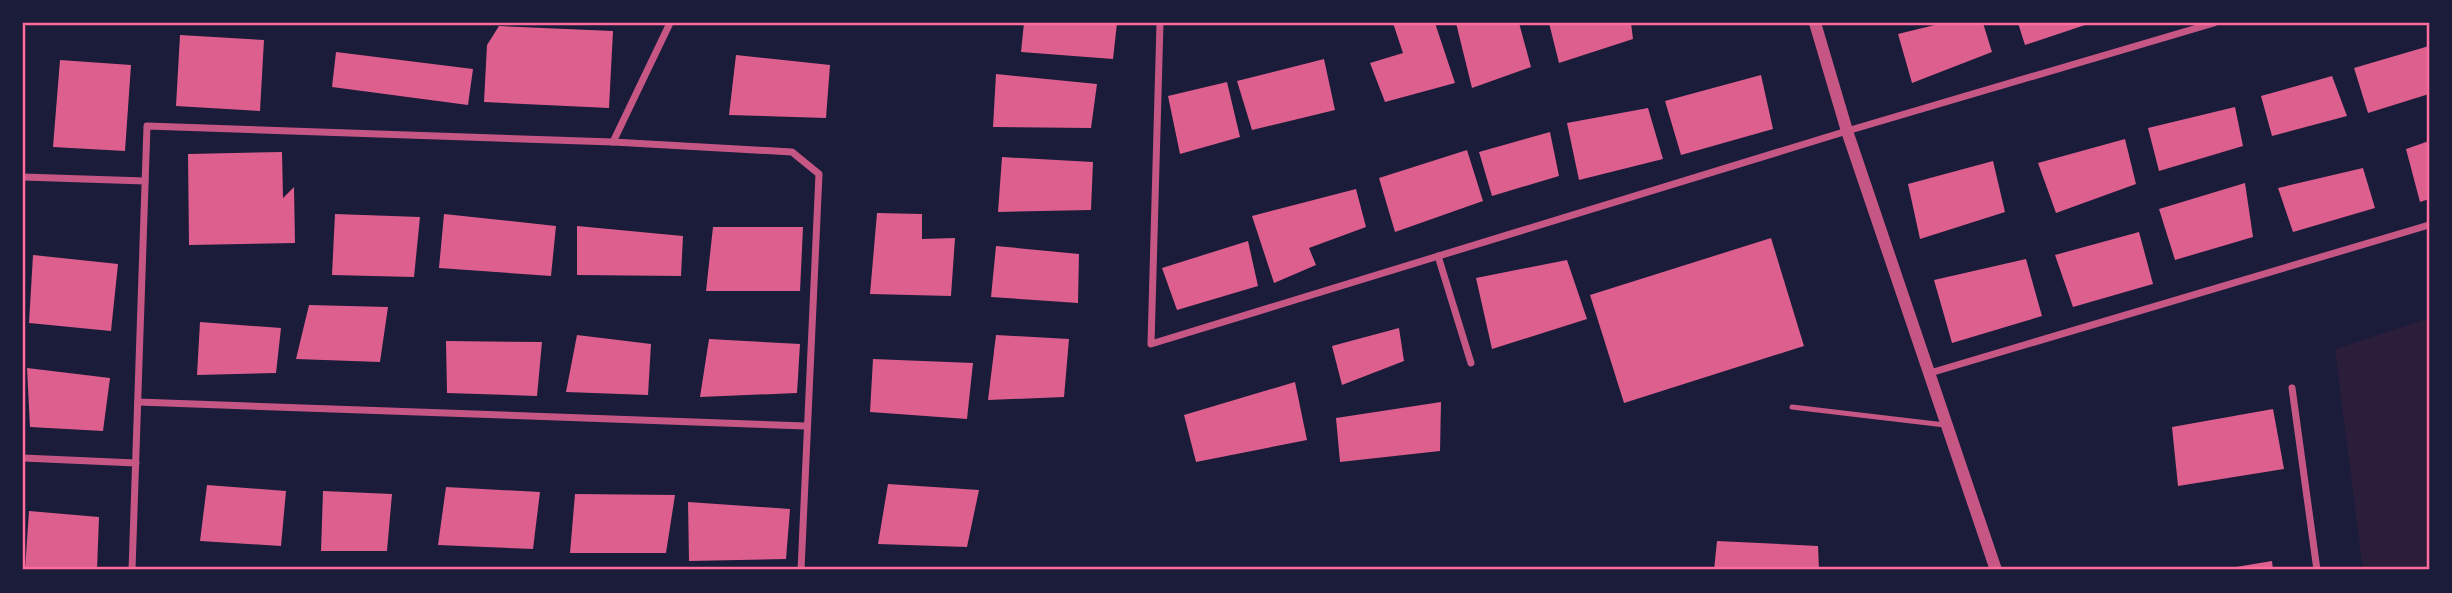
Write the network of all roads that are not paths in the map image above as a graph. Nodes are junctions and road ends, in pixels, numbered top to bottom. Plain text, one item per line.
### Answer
1 (670, 23) edge
2 (1160, 23) edge
3 (1815, 23) edge
4 (2214, 23) edge
5 (1847, 131) junction
6 (613, 142) junction
7 (23, 177) edge
8 (145, 181) junction
9 (2429, 225) edge
10 (1438, 256) junction
11 (1471, 363) dead end
12 (1930, 373) junction
13 (2292, 388) dead end
14 (138, 402) junction
15 (1792, 407) dead end
16 (806, 426) junction
17 (1948, 426) junction
18 (23, 458) edge
19 (136, 463) junction
20 (132, 570) edge
21 (801, 570) edge
22 (1997, 570) edge
23 (2317, 570) edge

1 - 6 street
2 - 10 street
3 - 5 street
4 - 5 street
5 - 10 street
5 - 12 street
6 - 8 street
6 - 16 street
7 - 8 street
8 - 14 street
9 - 12 street
10 - 11 street
12 - 17 street
13 - 23 street
14 - 16 street
14 - 19 street
15 - 17 lane
16 - 21 street
17 - 22 street
18 - 19 street
19 - 20 street

